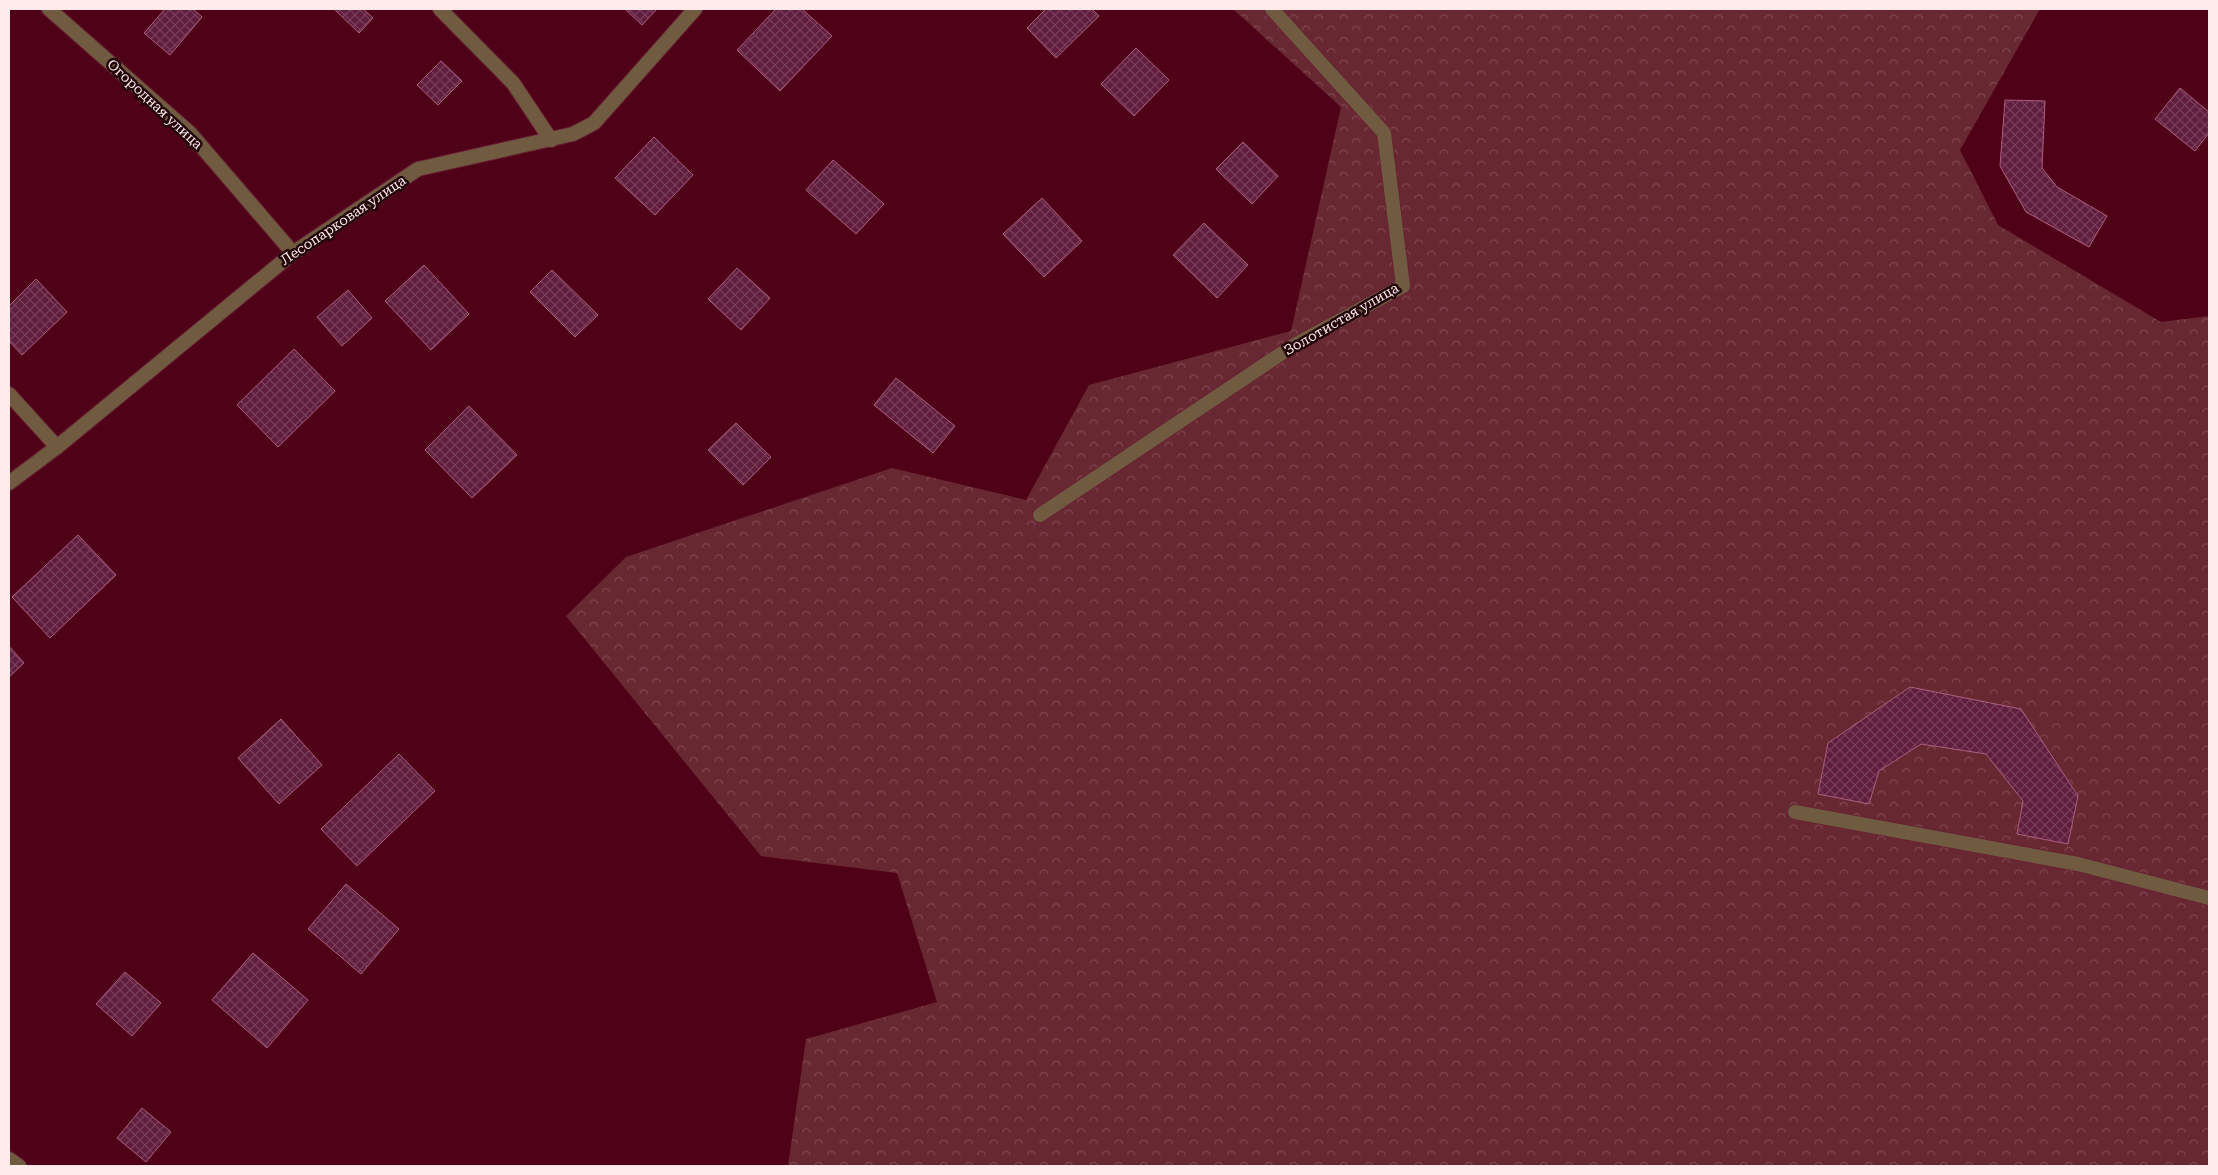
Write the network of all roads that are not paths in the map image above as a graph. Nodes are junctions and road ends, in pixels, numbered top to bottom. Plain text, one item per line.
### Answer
1 (49, 9) edge
2 (440, 9) edge
3 (695, 9) edge
4 (1272, 9) edge
5 (551, 140) junction
6 (293, 253) junction
7 (9, 394) edge
8 (57, 447) junction
9 (9, 483) edge
10 (1040, 515) dead end
11 (1795, 812) dead end
12 (2209, 898) edge
13 (9, 1159) edge
14 (19, 1166) edge

1 - 6 street, Огородная улица
2 - 5 street
3 - 5 street, Лесопарковая улица
4 - 10 street, Золотистая улица
5 - 6 street, Лесопарковая улица
6 - 8 street, Лесопарковая улица
7 - 8 street
8 - 9 street, Лесопарковая улица
11 - 12 street
13 - 14 street

